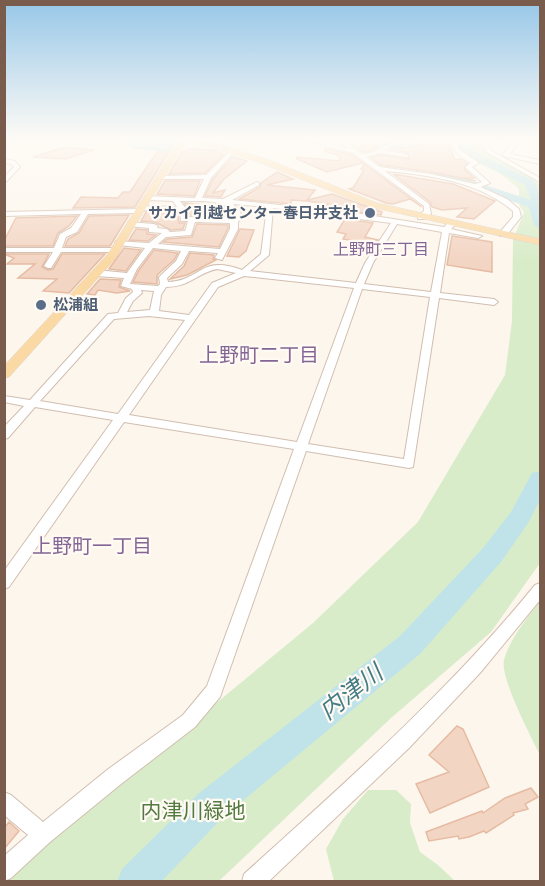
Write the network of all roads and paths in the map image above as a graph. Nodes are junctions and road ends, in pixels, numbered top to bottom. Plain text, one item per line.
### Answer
1 (159, 179) edge
2 (207, 179) edge
3 (311, 179) edge
4 (392, 179) edge
5 (447, 179) edge
6 (484, 179) edge
7 (256, 184) dead end
8 (476, 186) junction
9 (147, 198) junction
10 (175, 199) junction
11 (198, 199) junction
12 (225, 201) junction
13 (270, 207) junction
14 (181, 209) junction
15 (140, 210) junction
16 (86, 212) junction
17 (4, 214) edge
18 (421, 217) junction
19 (192, 221) junction
20 (234, 221) junction
21 (395, 222) junction
22 (131, 224) junction
23 (449, 227) junction
24 (167, 234) junction
25 (505, 235) junction
26 (477, 236) dead end
27 (540, 242) edge
28 (151, 246) junction
29 (117, 247) junction
30 (186, 249) junction
31 (4, 250) edge
32 (58, 250) junction
33 (221, 250) junction
34 (222, 265) junction
35 (48, 266) dead end
36 (96, 273) junction
37 (243, 273) junction
38 (129, 276) junction
39 (359, 286) junction
40 (136, 287) junction
41 (161, 287) junction
42 (435, 295) junction
43 (494, 302) dead end
44 (154, 313) junction
45 (121, 315) junction
46 (191, 318) junction
47 (4, 374) edge
48 (4, 399) edge
49 (33, 404) junction
50 (122, 418) junction
51 (4, 435) edge
52 (302, 447) junction
53 (4, 583) edge
54 (540, 589) edge
55 (4, 802) edge
56 (43, 835) junction
57 (4, 871) edge
58 (252, 882) edge

1 - 9 main road
2 - 11 street
3 - 18 main road
4 - 18 street
5 - 8 street
6 - 8 street
7 - 12 street
8 - 25 street
9 - 10 street
9 - 15 main road
10 - 11 street
10 - 14 street
11 - 12 street
12 - 13 street
12 - 20 street
13 - 21 street
13 - 37 street
14 - 15 street
14 - 19 street
15 - 16 street
15 - 22 main road
16 - 17 street
16 - 32 street
18 - 23 main road
19 - 20 street
19 - 24 street
20 - 33 street
21 - 23 street
21 - 39 street
22 - 24 street
22 - 29 main road
23 - 25 main road
23 - 26 street
23 - 42 street
24 - 28 street
25 - 27 main road
28 - 29 street
28 - 30 street
28 - 38 street
29 - 32 street
29 - 36 main road
30 - 33 street
30 - 41 street
31 - 32 street
32 - 35 street
33 - 34 street
34 - 37 street
34 - 41 street
36 - 38 street
36 - 47 main road
37 - 39 street
37 - 46 street
38 - 40 street
39 - 42 street
39 - 52 street
40 - 41 street
40 - 45 street
41 - 44 street
42 - 43 street
42 - 52 street
44 - 45 street
44 - 46 street
45 - 49 street
46 - 50 street
48 - 49 street
49 - 50 street
49 - 51 street
50 - 52 street
50 - 53 street
52 - 56 street
54 - 58 street
55 - 56 street
56 - 57 street

